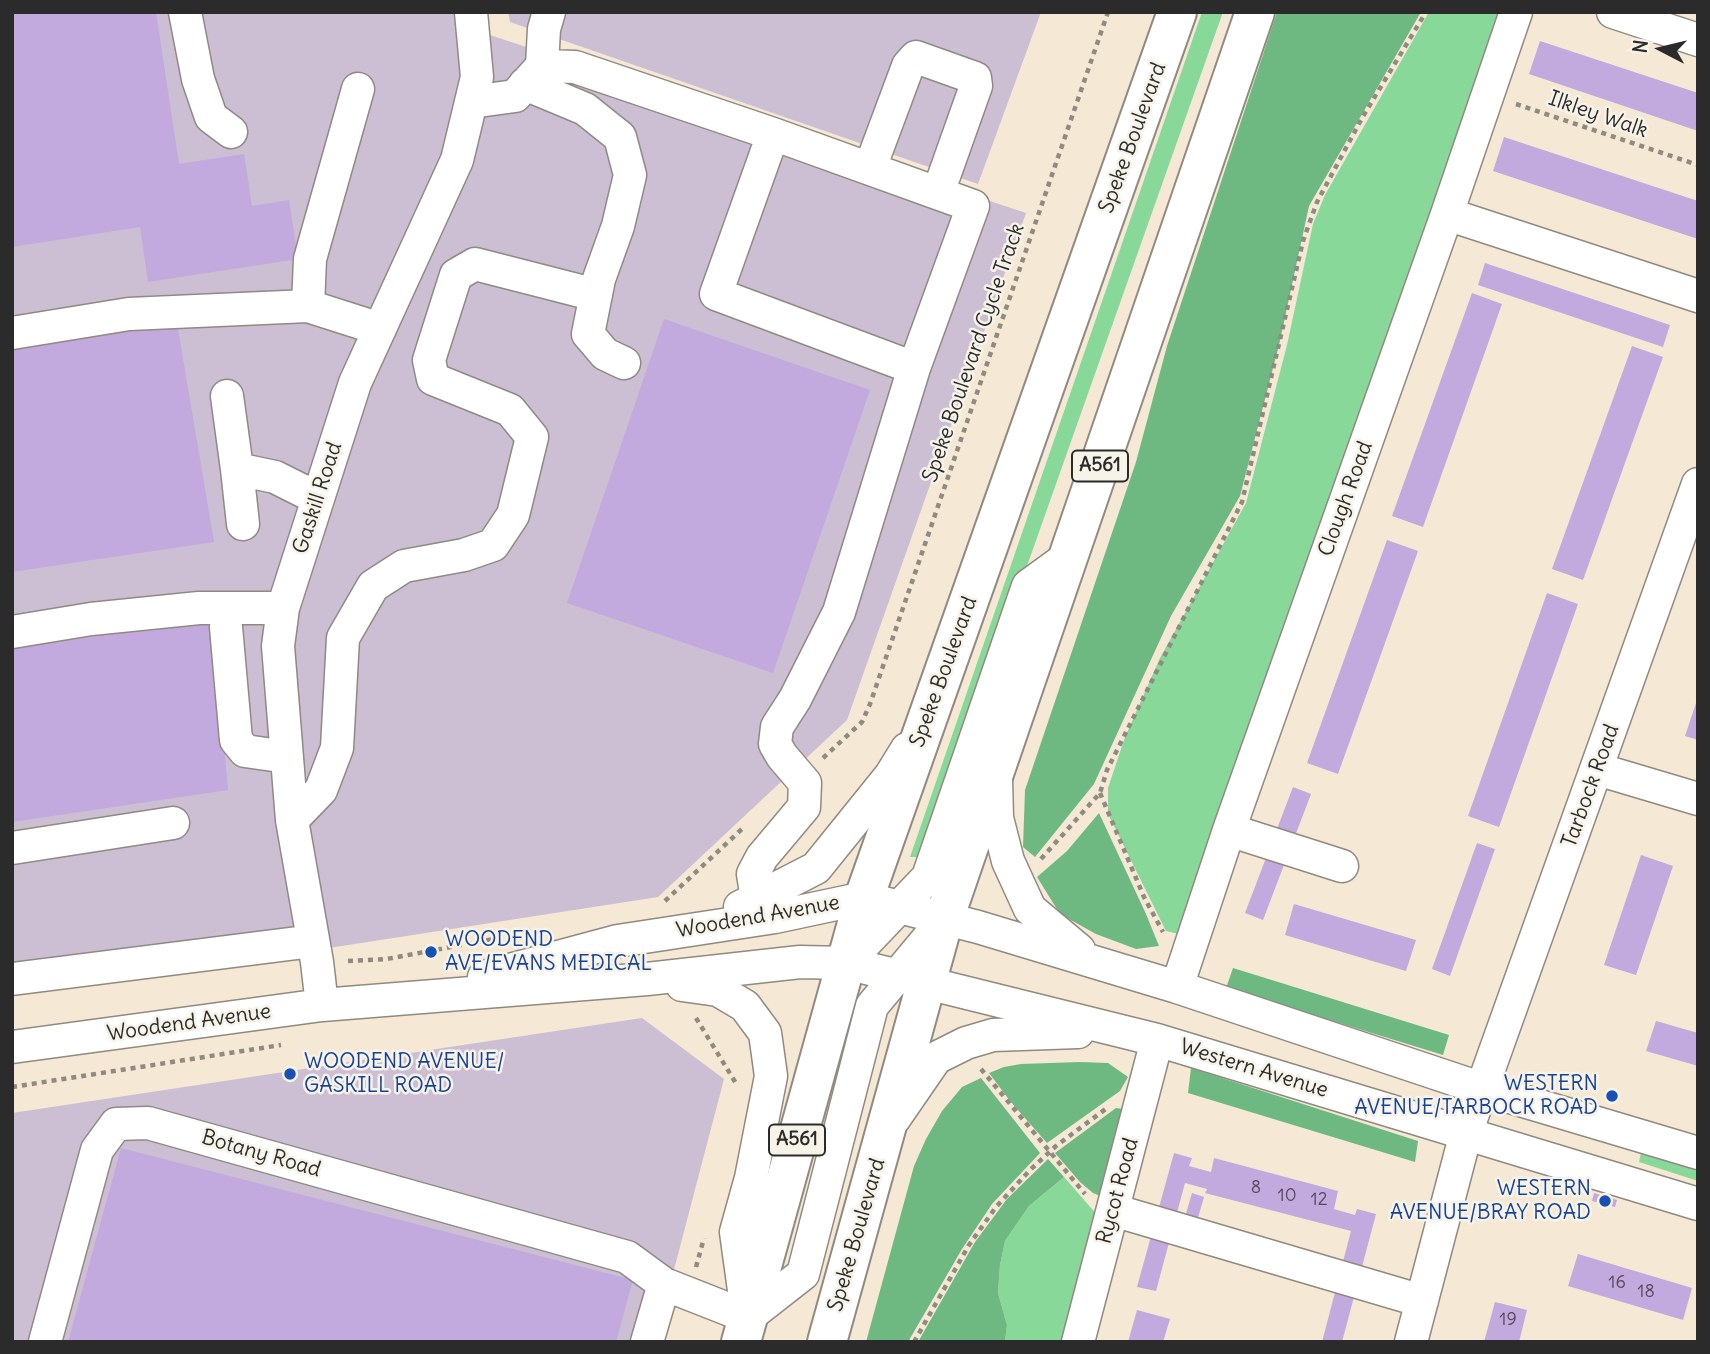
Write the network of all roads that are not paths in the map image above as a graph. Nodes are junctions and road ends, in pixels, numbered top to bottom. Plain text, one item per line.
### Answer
1 (185, 12) edge
2 (471, 12) edge
3 (550, 12) edge
4 (1177, 12) edge
5 (1255, 12) edge
6 (1516, 12) edge
7 (1613, 12) edge
8 (1698, 40) edge
9 (533, 75) junction
10 (358, 89) dead end
11 (471, 102) junction
12 (231, 131) dead end
13 (773, 134) junction
14 (870, 168) junction
15 (938, 193) junction
16 (1447, 214) junction
17 (596, 295) junction
18 (1698, 296) edge
19 (308, 306) junction
20 (380, 329) junction
21 (12, 333) edge
22 (624, 363) dead end
23 (914, 368) junction
24 (226, 396) dead end
25 (237, 469) junction
26 (1698, 484) edge
27 (317, 498) junction
28 (243, 524) dead end
29 (1068, 557) junction
30 (283, 608) junction
31 (226, 627) dead end
32 (12, 632) edge
33 (928, 715) junction
34 (287, 757) junction
35 (996, 768) junction
36 (1597, 769) junction
37 (1698, 799) edge
38 (292, 820) junction
39 (173, 823) dead end
40 (1229, 830) junction
41 (12, 848) edge
42 (1342, 866) dead end
43 (757, 899) junction
44 (881, 903) junction
45 (944, 919) junction
46 (313, 941) junction
47 (618, 941) junction
48 (846, 963) junction
49 (1097, 963) junction
50 (12, 979) edge
51 (648, 979) junction
52 (912, 980) junction
53 (1177, 987) junction
54 (408, 997) junction
55 (322, 1005) junction
56 (1121, 1031) junction
57 (1157, 1040) junction
58 (12, 1047) edge
59 (1483, 1088) junction
60 (886, 1131) junction
61 (1466, 1133) junction
62 (1698, 1153) edge
63 (1698, 1203) edge
64 (1113, 1210) junction
65 (676, 1289) junction
66 (1422, 1301) junction
67 (745, 1329) edge
68 (44, 1342) edge
69 (647, 1342) edge
70 (827, 1342) edge
71 (1078, 1342) edge
72 (1411, 1342) edge

1 - 12 street
2 - 11 street, Gaskill Road
3 - 9 street
4 - 33 highway, Speke Boulevard / A561
5 - 29 highway, Speke Boulevard / A561
6 - 16 street, Clough Road
7 - 8 street
9 - 11 street
9 - 13 street
9 - 17 street
10 - 19 street
11 - 20 street, Gaskill Road
13 - 14 street
13 - 23 street
14 - 15 street
14 - 15 street
15 - 23 street
16 - 18 street
16 - 40 street, Clough Road
17 - 22 street
17 - 38 street
19 - 20 street
19 - 21 street
20 - 27 street, Gaskill Road
23 - 43 street
24 - 25 street
25 - 27 street
25 - 28 street
26 - 36 street, Tarbock Road
27 - 30 street, Gaskill Road
29 - 35 highway, Speke Boulevard / A561
29 - 44 street, A561
30 - 32 street
30 - 34 street, Gaskill Road
31 - 34 street
33 - 43 street
33 - 44 highway, Speke Boulevard / A561
34 - 38 street, Gaskill Road
35 - 45 highway, Speke Boulevard / A561
35 - 49 street
36 - 37 street
36 - 59 street, Tarbock Road
38 - 46 street, Gaskill Road
39 - 41 street
40 - 42 street
40 - 53 street, Clough Road
43 - 47 street
44 - 45 street
44 - 47 street, Woodend Avenue
44 - 48 highway, Speke Boulevard / A561
45 - 49 street
45 - 52 highway, Speke Boulevard / A561
46 - 50 street
46 - 55 street, Gaskill Road
47 - 54 street, Woodend Avenue
48 - 51 street, Woodend Avenue
48 - 52 street, Woodend Avenue
48 - 67 highway, Speke Boulevard / A561
49 - 53 street
51 - 54 street, Woodend Avenue
51 - 67 street
52 - 56 street, Western Avenue
52 - 60 highway, Speke Boulevard / A561
52 - 67 street, A561
53 - 59 street
54 - 55 street, Woodend Avenue
55 - 58 street, Woodend Avenue
56 - 57 street, Western Avenue
56 - 60 street
57 - 61 street, Western Avenue
57 - 64 street, Rycot Road
59 - 61 street, Tarbock Road
59 - 62 street
60 - 70 highway, Speke Boulevard / A561
61 - 63 street, Western Avenue
61 - 66 street, Tarbock Road
64 - 66 street
64 - 71 street, Rycot Road
65 - 67 street
65 - 68 street, Botany Road
65 - 69 street
66 - 72 street, Tarbock Road

